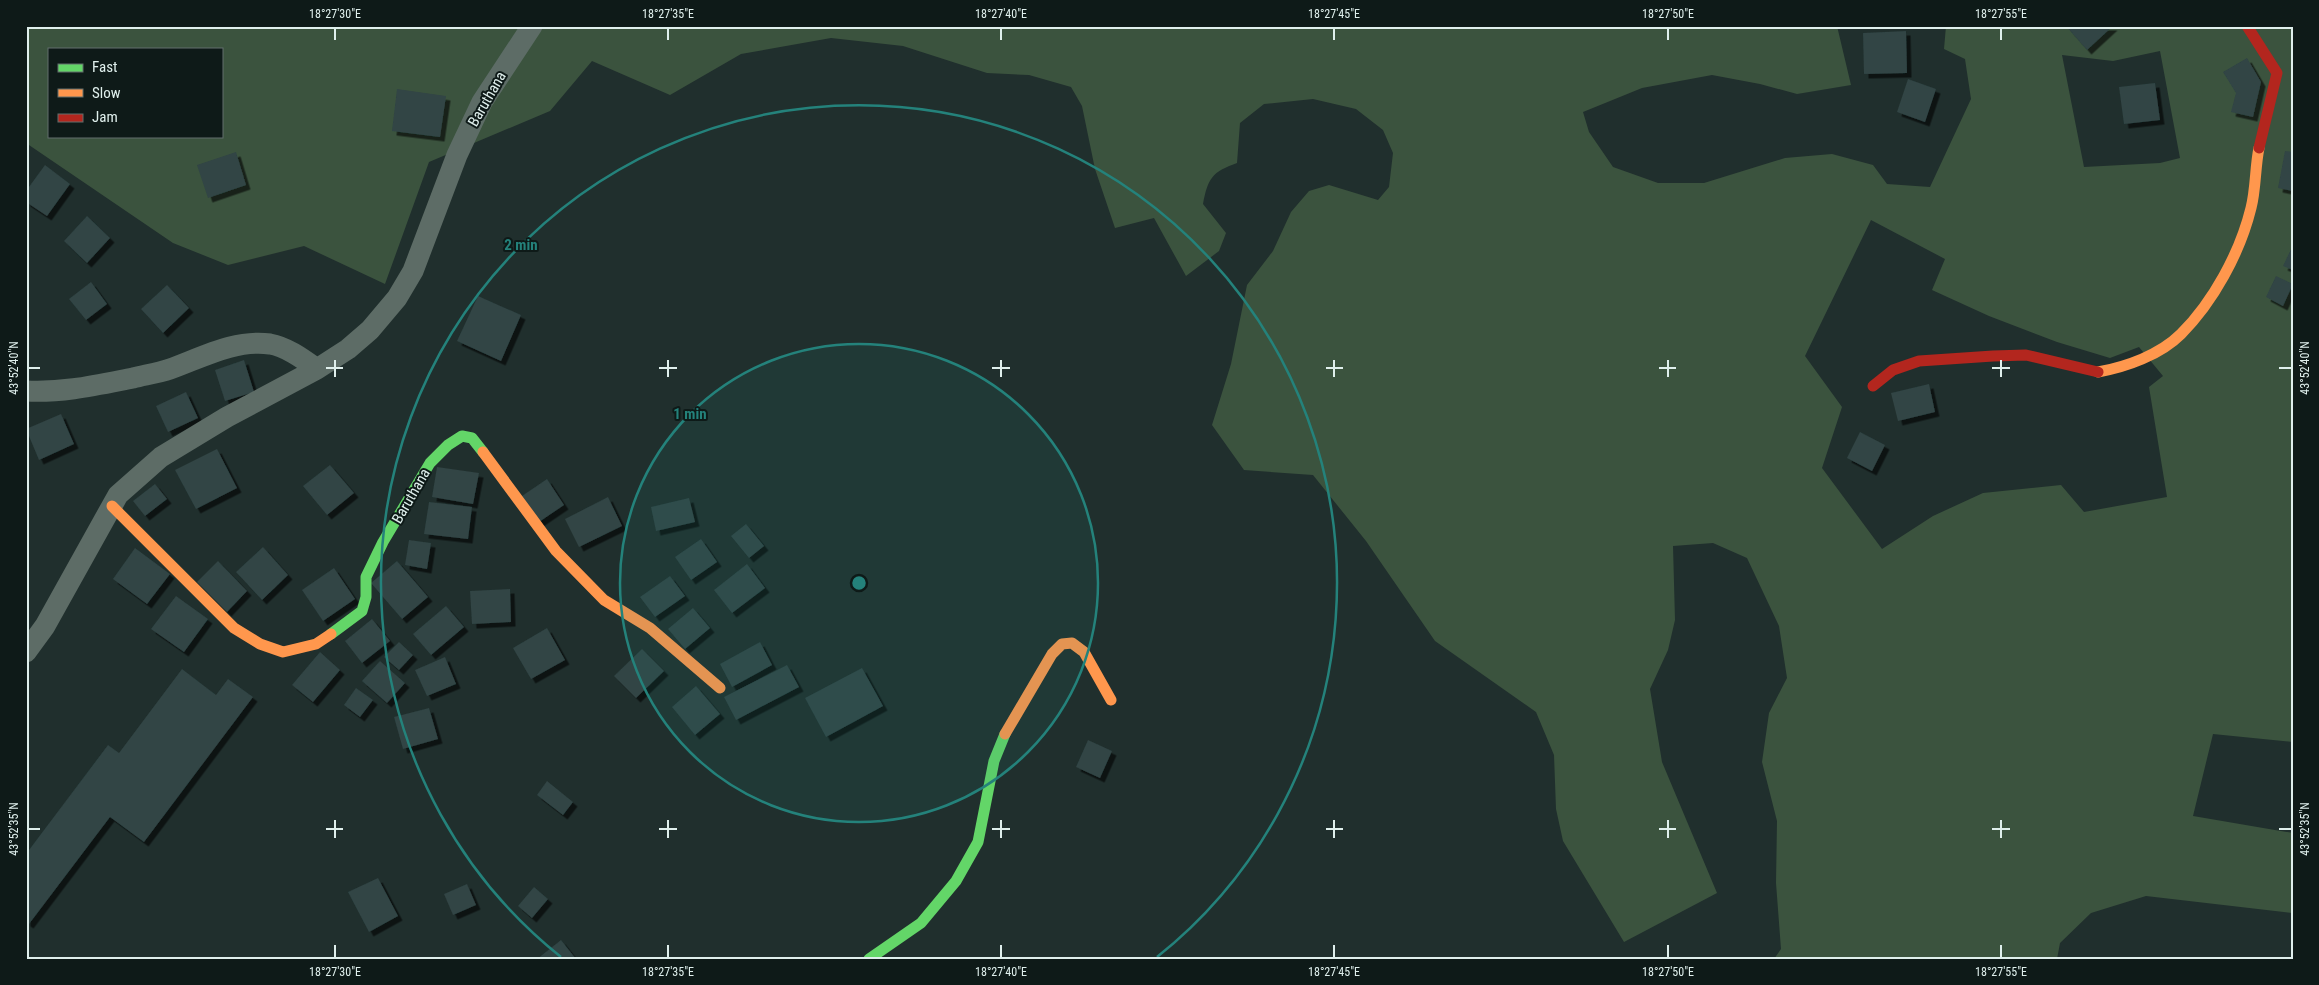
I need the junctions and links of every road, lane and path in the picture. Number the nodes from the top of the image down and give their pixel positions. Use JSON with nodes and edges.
{"nodes":[{"id":1,"x":532,"y":26,"type":"edge"},
{"id":2,"x":2247,"y":26,"type":"edge"},
{"id":3,"x":317,"y":369,"type":"junction"},
{"id":4,"x":1873,"y":386,"type":"dead end"},
{"id":5,"x":26,"y":391,"type":"edge"},
{"id":6,"x":112,"y":506,"type":"junction"},
{"id":7,"x":26,"y":652,"type":"edge"},
{"id":8,"x":720,"y":688,"type":"dead end"},
{"id":9,"x":1111,"y":700,"type":"dead end"},
{"id":10,"x":869,"y":959,"type":"edge"}],
"edges":[{"from":1,"to":3,"type":"street","name":"Baruthana"},
{"from":2,"to":4,"type":"street"},
{"from":3,"to":5,"type":"street"},
{"from":3,"to":6,"type":"street","name":"Baruthana"},
{"from":6,"to":7,"type":"street","name":"Baruthana"},
{"from":6,"to":8,"type":"street","name":"Baruthana"},
{"from":9,"to":10,"type":"street"}]}
